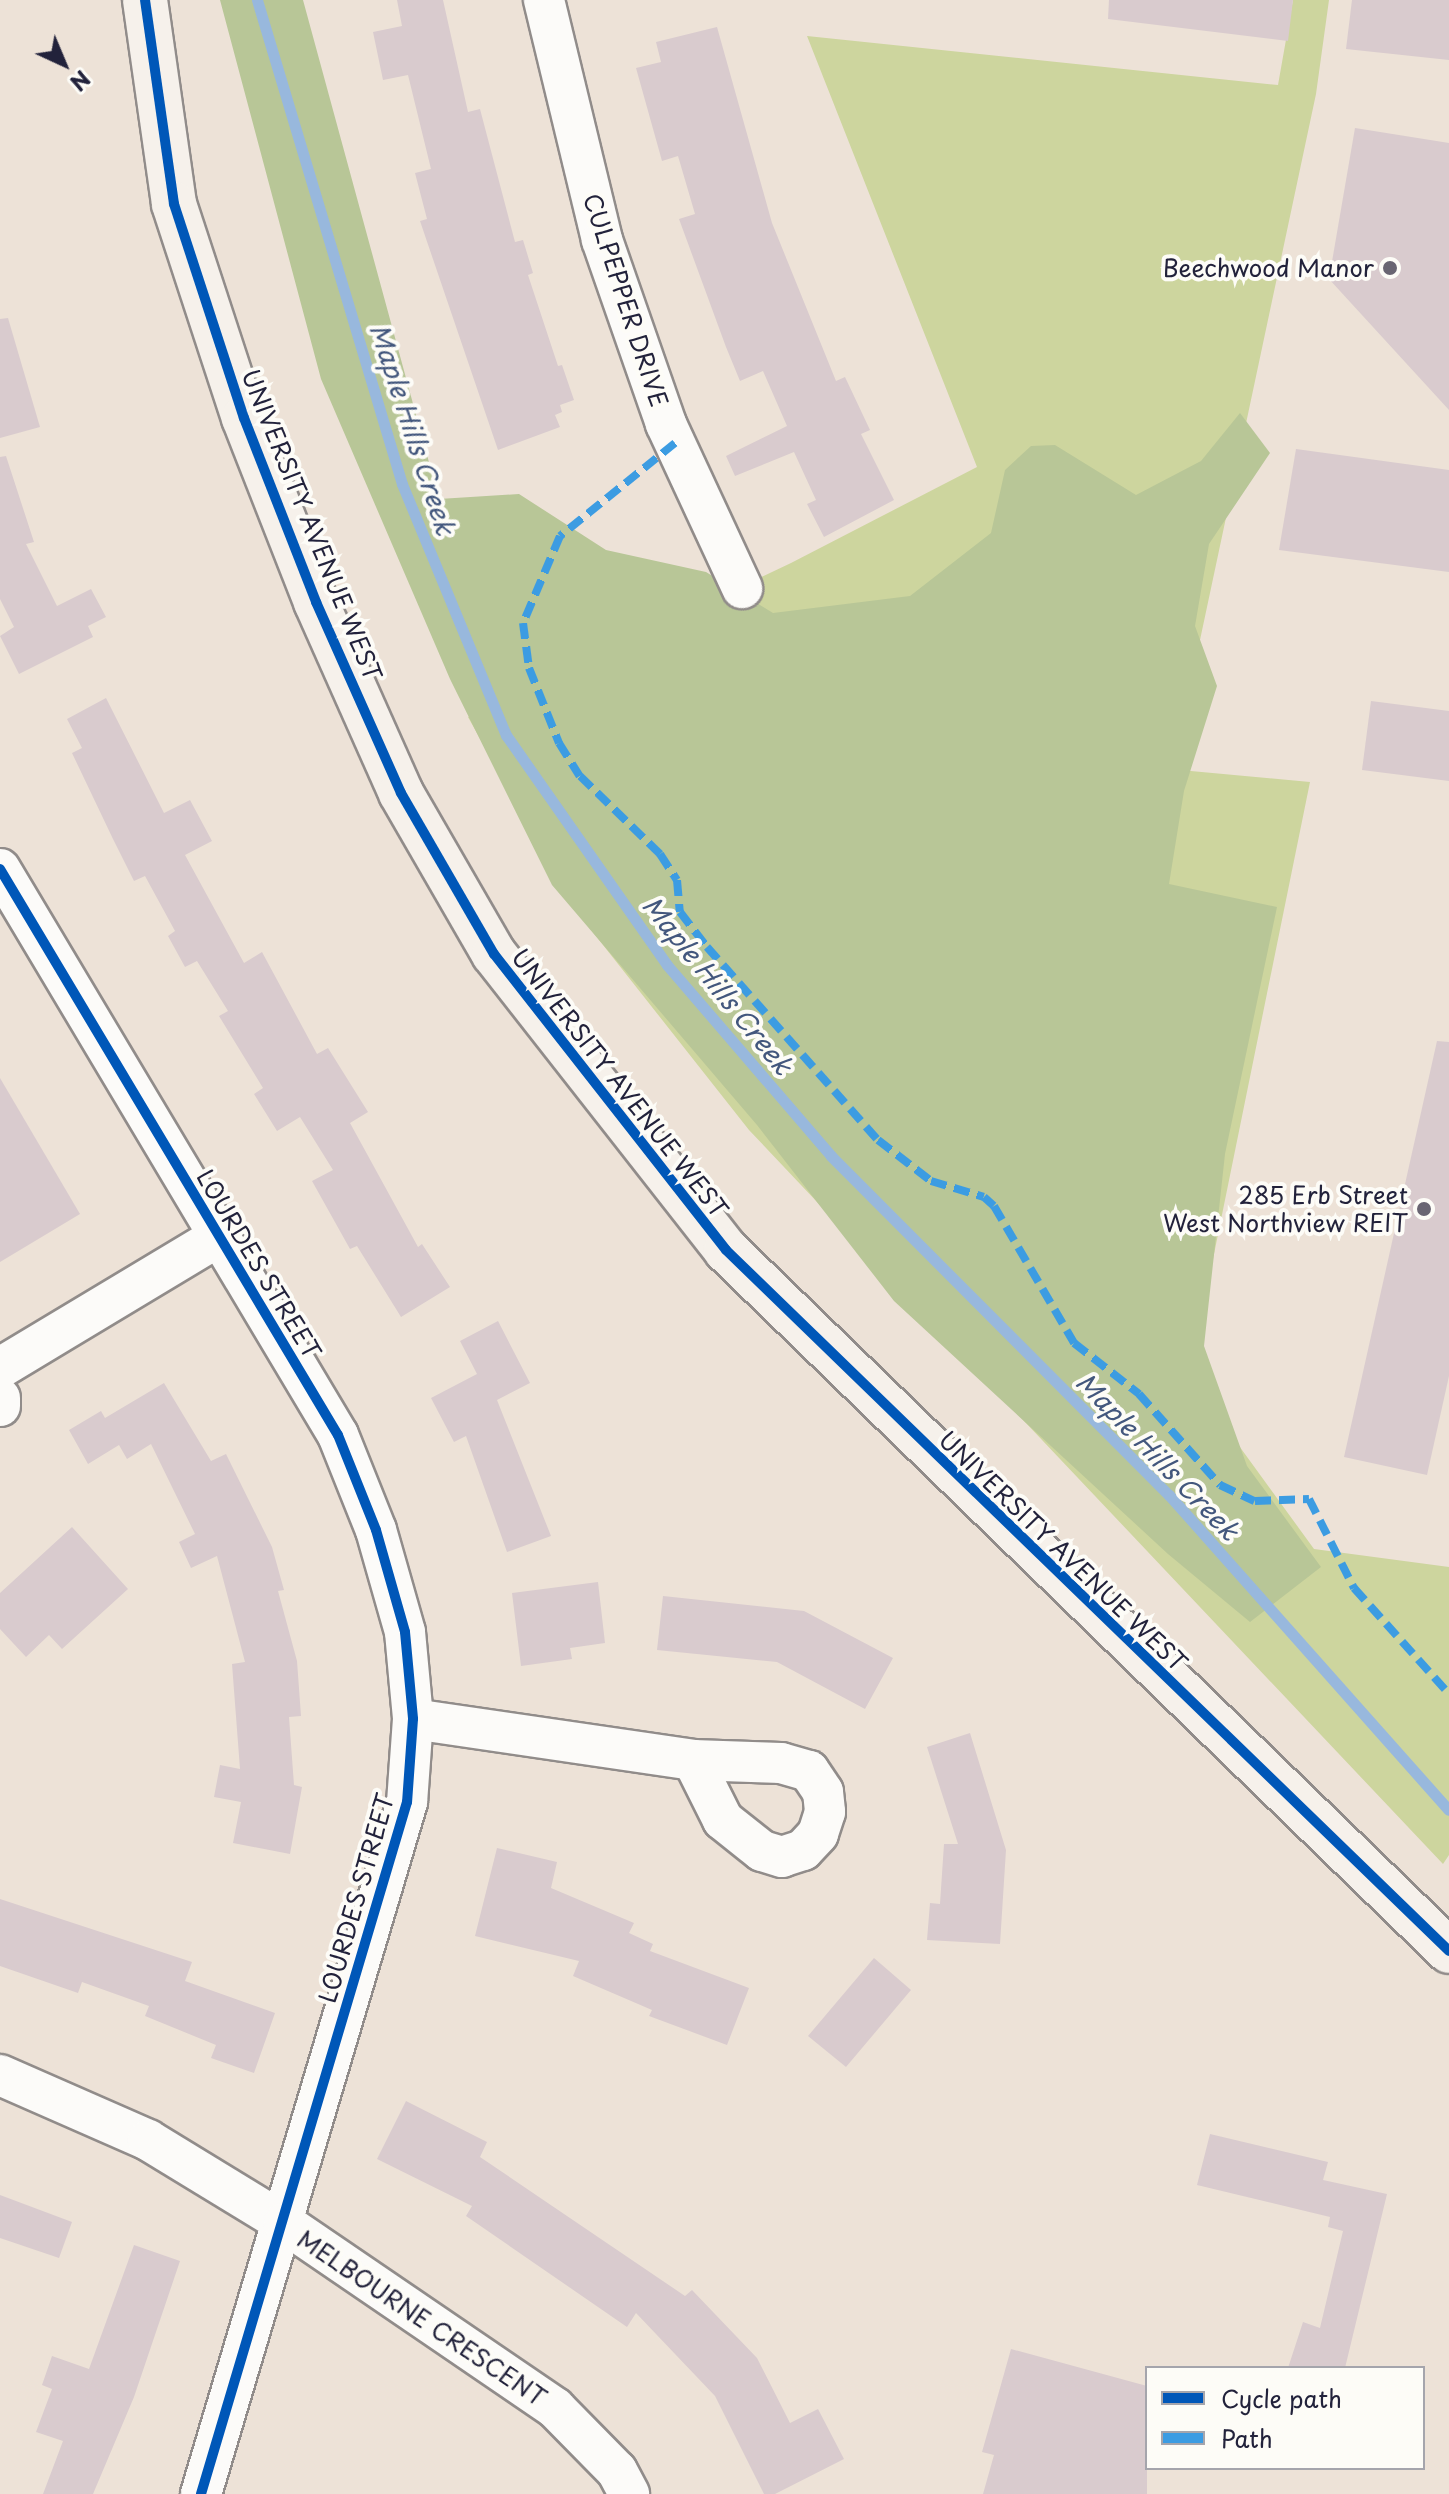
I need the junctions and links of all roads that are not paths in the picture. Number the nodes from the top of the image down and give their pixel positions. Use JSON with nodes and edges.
{"nodes":[{"id":1,"x":145,"y":0,"type":"edge"},
{"id":2,"x":544,"y":0,"type":"edge"},
{"id":3,"x":742,"y":588,"type":"dead end"},
{"id":4,"x":0,"y":869,"type":"edge"},
{"id":5,"x":220,"y":1236,"type":"junction"},
{"id":6,"x":0,"y":1368,"type":"edge"},
{"id":7,"x":0,"y":1398,"type":"edge"},
{"id":8,"x":0,"y":1406,"type":"edge"},
{"id":9,"x":413,"y":1719,"type":"junction"},
{"id":10,"x":693,"y":1760,"type":"dead end"},
{"id":11,"x":1449,"y":1951,"type":"edge"},
{"id":12,"x":0,"y":2075,"type":"edge"},
{"id":13,"x":284,"y":2223,"type":"junction"},
{"id":14,"x":623,"y":2483,"type":"edge"},
{"id":15,"x":201,"y":2494,"type":"edge"}],
"edges":[{"from":1,"to":11,"type":"main road","name":"UNIVERSITY AVENUE WEST"},
{"from":2,"to":3,"type":"street","name":"CULPEPPER DRIVE"},
{"from":4,"to":5,"type":"street","name":"LOURDES STREET"},
{"from":5,"to":6,"type":"street"},
{"from":5,"to":9,"type":"street","name":"LOURDES STREET"},
{"from":7,"to":8,"type":"street"},
{"from":9,"to":10,"type":"street"},
{"from":9,"to":13,"type":"street","name":"LOURDES STREET"},
{"from":12,"to":13,"type":"street","name":"MELBOURNE CRESCENT"},
{"from":13,"to":14,"type":"street","name":"MELBOURNE CRESCENT"},
{"from":13,"to":15,"type":"street","name":"LOURDES STREET"}]}
